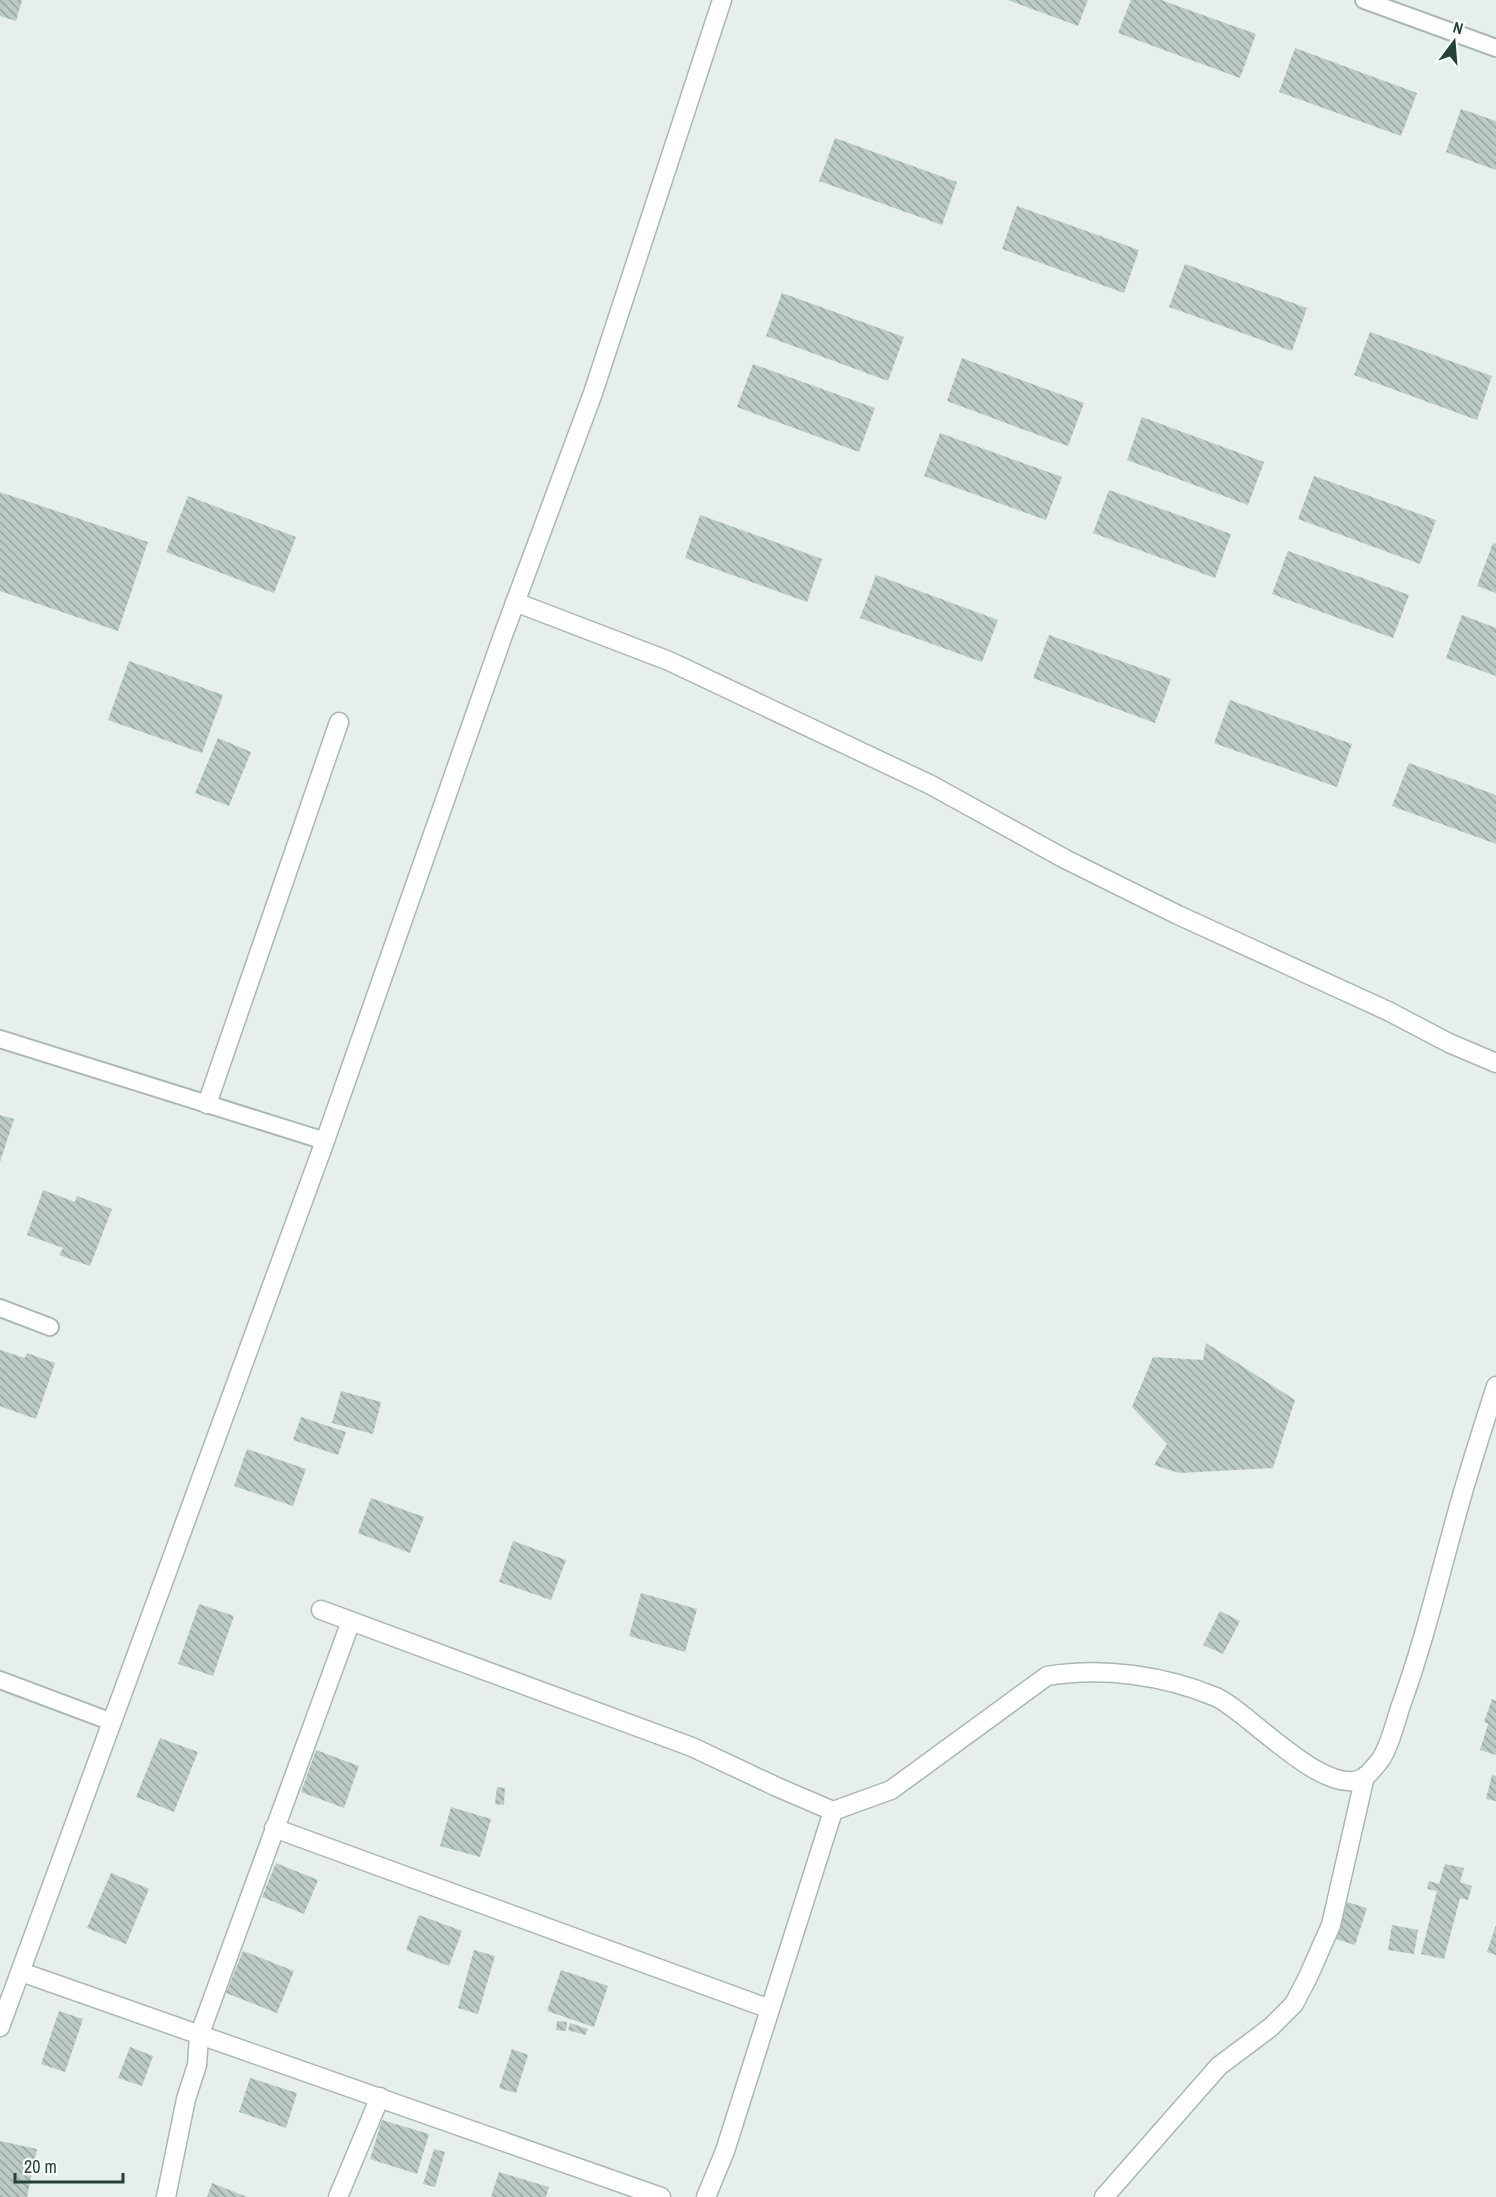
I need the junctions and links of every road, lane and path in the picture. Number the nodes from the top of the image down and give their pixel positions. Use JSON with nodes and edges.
{"nodes":[{"id":1,"x":722,"y":0,"type":"edge"},
{"id":2,"x":1364,"y":0,"type":"edge"},
{"id":3,"x":1496,"y":48,"type":"edge"},
{"id":4,"x":515,"y":602,"type":"junction"},
{"id":5,"x":339,"y":722,"type":"dead end"},
{"id":6,"x":0,"y":1039,"type":"edge"},
{"id":7,"x":1496,"y":1063,"type":"edge"},
{"id":8,"x":207,"y":1104,"type":"junction"},
{"id":9,"x":325,"y":1142,"type":"junction"},
{"id":10,"x":0,"y":1308,"type":"edge"},
{"id":11,"x":50,"y":1327,"type":"dead end"},
{"id":12,"x":1496,"y":1386,"type":"edge"},
{"id":13,"x":321,"y":1610,"type":"dead end"},
{"id":14,"x":351,"y":1621,"type":"junction"},
{"id":15,"x":0,"y":1680,"type":"edge"},
{"id":16,"x":112,"y":1722,"type":"junction"},
{"id":17,"x":1365,"y":1776,"type":"junction"},
{"id":18,"x":833,"y":1810,"type":"junction"},
{"id":19,"x":274,"y":1828,"type":"junction"},
{"id":20,"x":21,"y":1972,"type":"junction"},
{"id":21,"x":770,"y":2009,"type":"junction"},
{"id":22,"x":0,"y":2027,"type":"edge"},
{"id":23,"x":200,"y":2036,"type":"junction"},
{"id":24,"x":380,"y":2097,"type":"junction"},
{"id":25,"x":166,"y":2197,"type":"edge"},
{"id":26,"x":339,"y":2197,"type":"edge"},
{"id":27,"x":662,"y":2197,"type":"edge"},
{"id":28,"x":706,"y":2197,"type":"edge"},
{"id":29,"x":1104,"y":2197,"type":"edge"}],
"edges":[{"from":1,"to":4,"type":"street"},
{"from":2,"to":3,"type":"lane"},
{"from":4,"to":7,"type":"street"},
{"from":4,"to":9,"type":"street"},
{"from":5,"to":8,"type":"street"},
{"from":6,"to":8,"type":"lane"},
{"from":8,"to":9,"type":"lane"},
{"from":9,"to":16,"type":"street"},
{"from":10,"to":11,"type":"lane"},
{"from":12,"to":17,"type":"street"},
{"from":13,"to":14,"type":"street"},
{"from":14,"to":18,"type":"street"},
{"from":14,"to":19,"type":"street"},
{"from":15,"to":16,"type":"lane"},
{"from":16,"to":20,"type":"street"},
{"from":17,"to":18,"type":"street"},
{"from":17,"to":29,"type":"street"},
{"from":18,"to":21,"type":"street"},
{"from":19,"to":21,"type":"street"},
{"from":19,"to":23,"type":"street"},
{"from":20,"to":22,"type":"street"},
{"from":20,"to":23,"type":"street"},
{"from":21,"to":28,"type":"street"},
{"from":23,"to":24,"type":"street"},
{"from":23,"to":25,"type":"street"},
{"from":24,"to":26,"type":"street"},
{"from":24,"to":27,"type":"street"}]}
